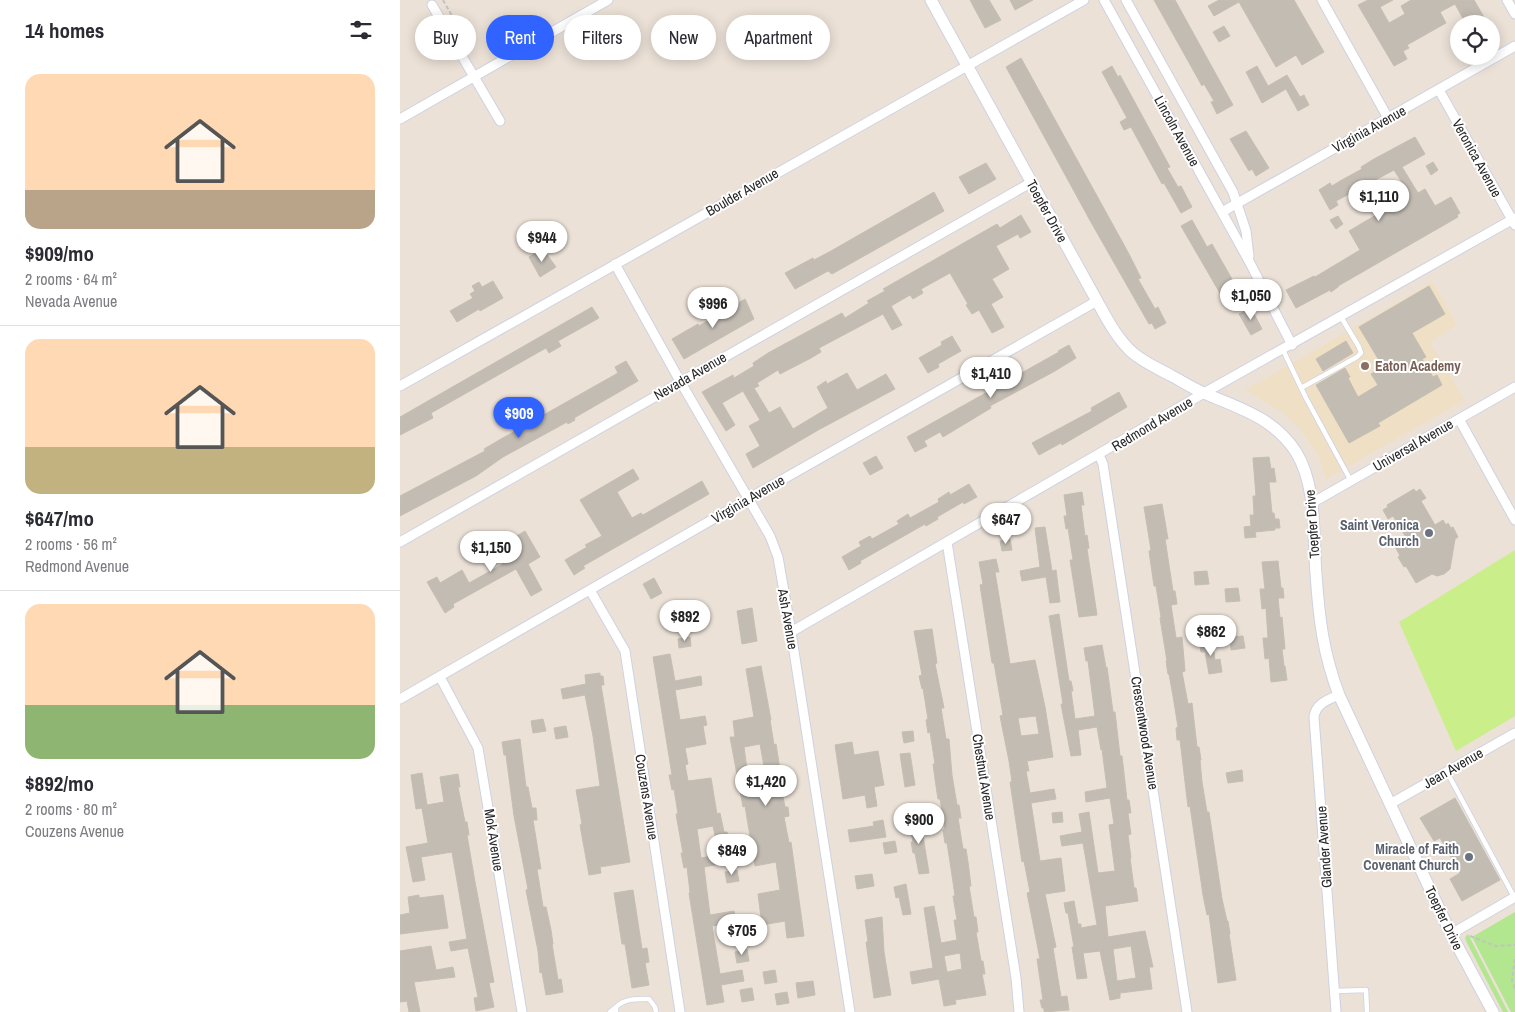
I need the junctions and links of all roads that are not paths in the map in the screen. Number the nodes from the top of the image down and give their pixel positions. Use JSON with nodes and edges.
{"nodes":[{"id":1,"x":608,"y":0,"type":"edge"},
{"id":2,"x":931,"y":0,"type":"edge"},
{"id":3,"x":1084,"y":0,"type":"edge"},
{"id":4,"x":1104,"y":0,"type":"edge"},
{"id":5,"x":1126,"y":0,"type":"edge"},
{"id":6,"x":1322,"y":0,"type":"edge"},
{"id":7,"x":1507,"y":0,"type":"edge"},
{"id":8,"x":431,"y":3,"type":"edge"},
{"id":9,"x":1515,"y":14,"type":"edge"},
{"id":10,"x":1515,"y":46,"type":"edge"},
{"id":11,"x":967,"y":65,"type":"junction"},
{"id":12,"x":473,"y":77,"type":"junction"},
{"id":13,"x":1439,"y":90,"type":"junction"},
{"id":14,"x":1388,"y":118,"type":"junction"},
{"id":15,"x":400,"y":119,"type":"edge"},
{"id":16,"x":500,"y":121,"type":"dead end"},
{"id":17,"x":1032,"y":182,"type":"junction"},
{"id":18,"x":1237,"y":204,"type":"junction"},
{"id":19,"x":1222,"y":212,"type":"junction"},
{"id":20,"x":1514,"y":221,"type":"edge"},
{"id":21,"x":1249,"y":261,"type":"junction"},
{"id":22,"x":615,"y":264,"type":"junction"},
{"id":23,"x":1097,"y":301,"type":"junction"},
{"id":24,"x":1341,"y":317,"type":"junction"},
{"id":25,"x":1292,"y":344,"type":"junction"},
{"id":26,"x":1282,"y":350,"type":"junction"},
{"id":27,"x":680,"y":382,"type":"junction"},
{"id":28,"x":400,"y":386,"type":"edge"},
{"id":29,"x":1515,"y":387,"type":"edge"},
{"id":30,"x":1301,"y":388,"type":"junction"},
{"id":31,"x":1204,"y":393,"type":"junction"},
{"id":32,"x":1459,"y":419,"type":"junction"},
{"id":33,"x":1099,"y":455,"type":"junction"},
{"id":34,"x":1351,"y":481,"type":"junction"},
{"id":35,"x":748,"y":499,"type":"junction"},
{"id":36,"x":1312,"y":502,"type":"junction"},
{"id":37,"x":1515,"y":520,"type":"edge"},
{"id":38,"x":400,"y":542,"type":"edge"},
{"id":39,"x":947,"y":542,"type":"junction"},
{"id":40,"x":590,"y":590,"type":"junction"},
{"id":41,"x":791,"y":632,"type":"junction"},
{"id":42,"x":440,"y":677,"type":"junction"},
{"id":43,"x":1339,"y":696,"type":"junction"},
{"id":44,"x":400,"y":700,"type":"edge"},
{"id":45,"x":1515,"y":732,"type":"edge"},
{"id":46,"x":1447,"y":772,"type":"junction"},
{"id":47,"x":1390,"y":804,"type":"junction"},
{"id":48,"x":1515,"y":897,"type":"edge"},
{"id":49,"x":1451,"y":934,"type":"junction"},
{"id":50,"x":1335,"y":991,"type":"junction"},
{"id":51,"x":616,"y":1009,"type":"edge"},
{"id":52,"x":522,"y":1012,"type":"edge"},
{"id":53,"x":610,"y":1012,"type":"edge"},
{"id":54,"x":656,"y":1012,"type":"edge"},
{"id":55,"x":680,"y":1012,"type":"edge"},
{"id":56,"x":850,"y":1012,"type":"edge"},
{"id":57,"x":1019,"y":1012,"type":"edge"},
{"id":58,"x":1187,"y":1012,"type":"edge"},
{"id":59,"x":1336,"y":1012,"type":"edge"},
{"id":60,"x":1367,"y":1012,"type":"edge"},
{"id":61,"x":1493,"y":1012,"type":"edge"}],
"edges":[{"from":1,"to":12,"type":"street"},
{"from":2,"to":11,"type":"street","name":"Toepfer Drive"},
{"from":3,"to":11,"type":"street","name":"Boulder Avenue"},
{"from":4,"to":19,"type":"street","name":"Lincoln Avenue"},
{"from":5,"to":18,"type":"street","name":"Lincoln Avenue"},
{"from":6,"to":14,"type":"street"},
{"from":7,"to":9,"type":"street"},
{"from":8,"to":12,"type":"street"},
{"from":10,"to":13,"type":"street","name":"Virginia Avenue"},
{"from":11,"to":17,"type":"street","name":"Toepfer Drive"},
{"from":11,"to":22,"type":"street","name":"Boulder Avenue"},
{"from":12,"to":15,"type":"street"},
{"from":12,"to":16,"type":"street"},
{"from":13,"to":14,"type":"street","name":"Virginia Avenue"},
{"from":13,"to":20,"type":"street","name":"Veronica Avenue"},
{"from":14,"to":18,"type":"street","name":"Virginia Avenue"},
{"from":17,"to":23,"type":"street","name":"Toepfer Drive"},
{"from":17,"to":27,"type":"street","name":"Nevada Avenue"},
{"from":18,"to":19,"type":"street","name":"Virginia Avenue"},
{"from":18,"to":21,"type":"street","name":"Lincoln Avenue"},
{"from":19,"to":21,"type":"street","name":"Lincoln Avenue"},
{"from":20,"to":24,"type":"street","name":"Redmond Avenue"},
{"from":21,"to":25,"type":"street","name":"Lincoln Avenue"},
{"from":22,"to":27,"type":"street","name":"Ash Avenue"},
{"from":22,"to":28,"type":"street","name":"Boulder Avenue"},
{"from":23,"to":31,"type":"street","name":"Toepfer Drive"},
{"from":23,"to":35,"type":"street","name":"Virginia Avenue"},
{"from":24,"to":25,"type":"street","name":"Redmond Avenue"},
{"from":24,"to":30,"type":"lane"},
{"from":25,"to":26,"type":"street","name":"Redmond Avenue"},
{"from":26,"to":30,"type":"lane"},
{"from":26,"to":31,"type":"street","name":"Redmond Avenue"},
{"from":27,"to":35,"type":"street","name":"Ash Avenue"},
{"from":27,"to":38,"type":"street","name":"Nevada Avenue"},
{"from":29,"to":32,"type":"street","name":"Universal Avenue"},
{"from":30,"to":34,"type":"lane"},
{"from":31,"to":33,"type":"street","name":"Redmond Avenue"},
{"from":31,"to":36,"type":"street","name":"Toepfer Drive"},
{"from":32,"to":34,"type":"street","name":"Universal Avenue"},
{"from":32,"to":37,"type":"street"},
{"from":33,"to":39,"type":"street","name":"Redmond Avenue"},
{"from":33,"to":58,"type":"street","name":"Crescentwood Avenue"},
{"from":34,"to":36,"type":"street","name":"Universal Avenue"},
{"from":35,"to":40,"type":"street","name":"Virginia Avenue"},
{"from":35,"to":41,"type":"street","name":"Ash Avenue"},
{"from":36,"to":43,"type":"street","name":"Toepfer Drive"},
{"from":39,"to":41,"type":"street","name":"Redmond Avenue"},
{"from":39,"to":57,"type":"street","name":"Chestnut Avenue"},
{"from":40,"to":42,"type":"street","name":"Virginia Avenue"},
{"from":40,"to":55,"type":"street","name":"Couzens Avenue"},
{"from":41,"to":56,"type":"street","name":"Ash Avenue"},
{"from":42,"to":44,"type":"street","name":"Virginia Avenue"},
{"from":42,"to":52,"type":"street","name":"Mok Avenue"},
{"from":43,"to":47,"type":"street","name":"Toepfer Drive"},
{"from":43,"to":50,"type":"street","name":"Glander Avenue"},
{"from":45,"to":46,"type":"street","name":"Jean Avenue"},
{"from":46,"to":47,"type":"street","name":"Jean Avenue"},
{"from":46,"to":48,"type":"lane"},
{"from":47,"to":49,"type":"street","name":"Toepfer Drive"},
{"from":48,"to":49,"type":"street"},
{"from":49,"to":61,"type":"street","name":"Toepfer Drive"},
{"from":50,"to":59,"type":"street","name":"Glander Avenue"},
{"from":50,"to":60,"type":"lane"},
{"from":51,"to":53,"type":"lane"},
{"from":51,"to":54,"type":"lane"}]}
